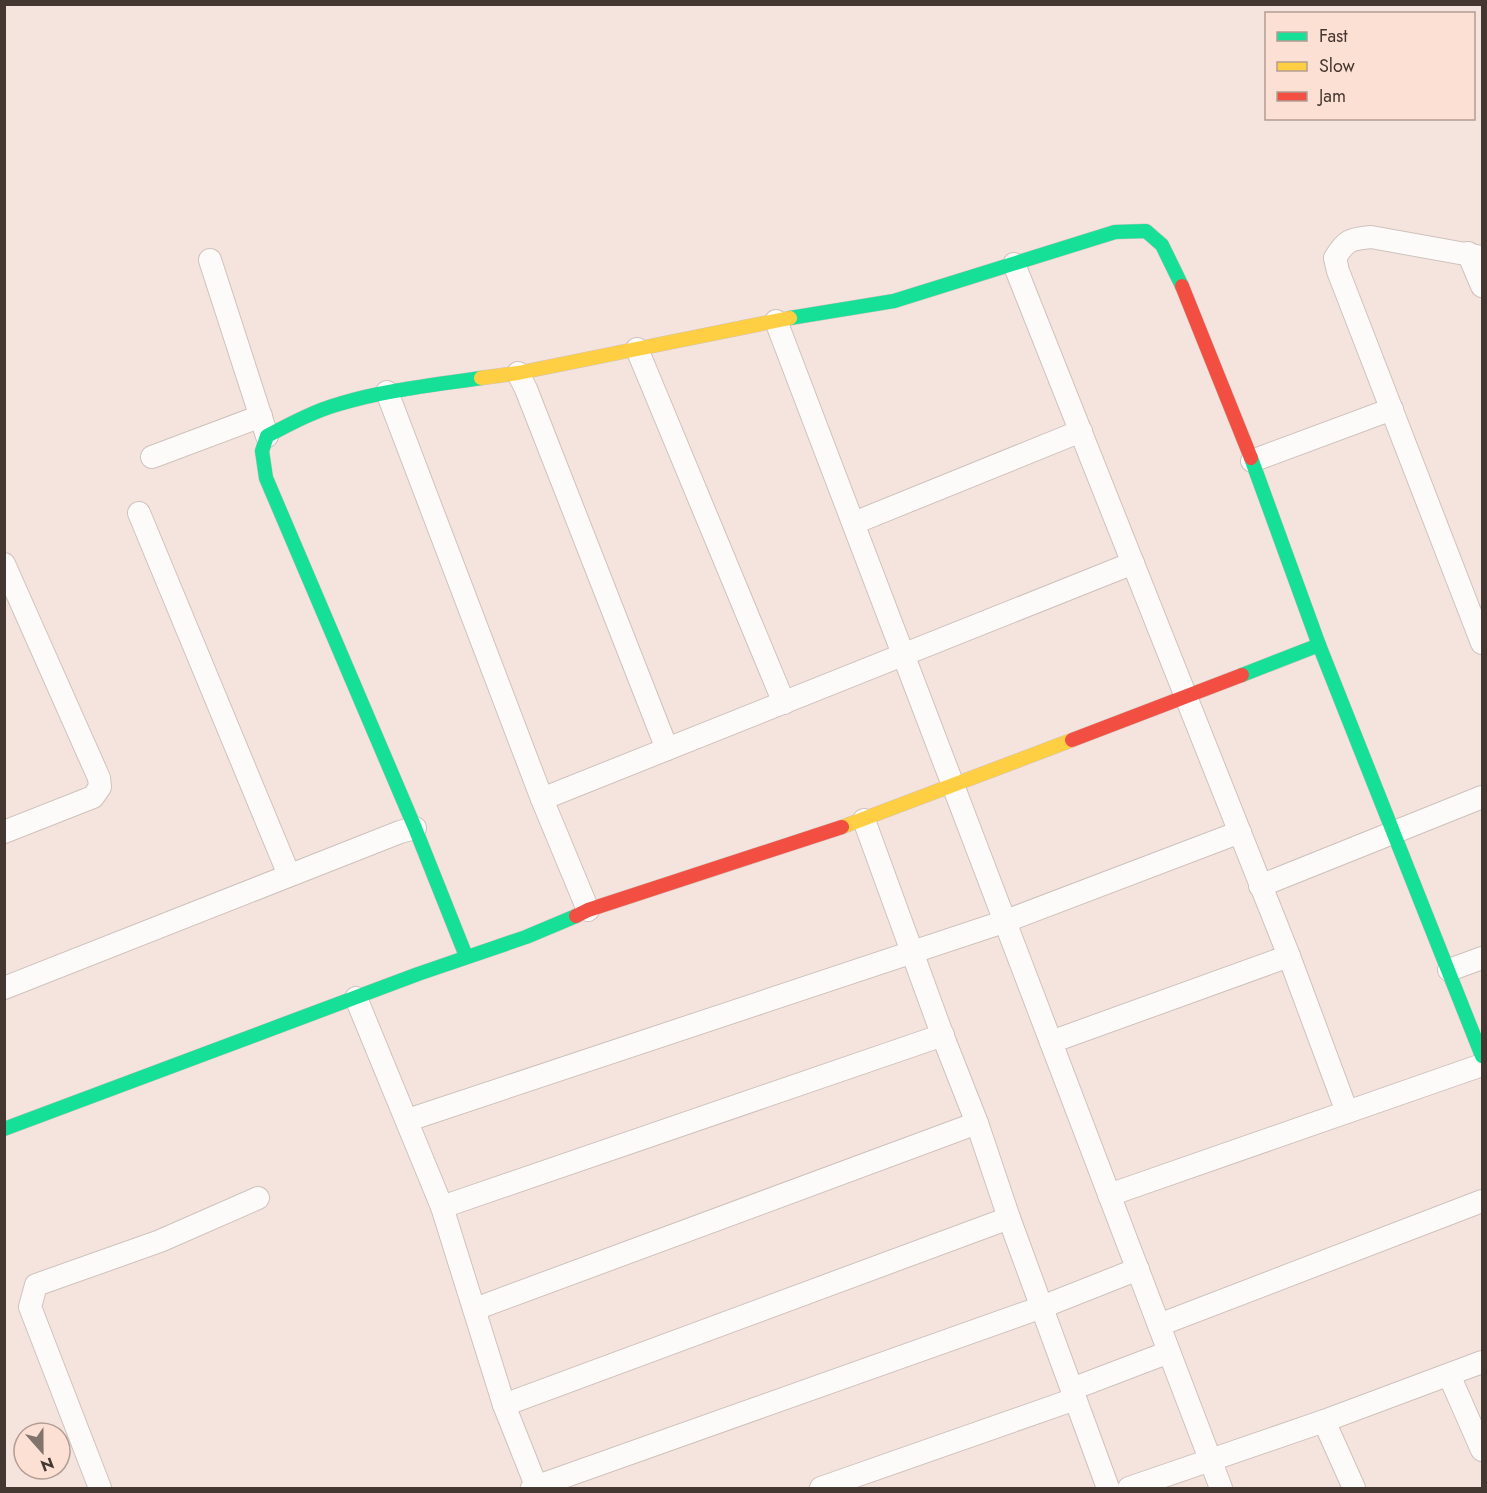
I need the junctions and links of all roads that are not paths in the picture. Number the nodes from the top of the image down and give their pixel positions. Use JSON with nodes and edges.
{"nodes":[{"id":1,"x":1475,"y":255,"type":"edge"},
{"id":2,"x":210,"y":260,"type":"dead end"},
{"id":3,"x":1014,"y":264,"type":"junction"},
{"id":4,"x":1482,"y":286,"type":"edge"},
{"id":5,"x":776,"y":321,"type":"junction"},
{"id":6,"x":637,"y":349,"type":"junction"},
{"id":7,"x":518,"y":373,"type":"junction"},
{"id":8,"x":387,"y":392,"type":"junction"},
{"id":9,"x":1392,"y":409,"type":"junction"},
{"id":10,"x":264,"y":426,"type":"junction"},
{"id":11,"x":1081,"y":431,"type":"junction"},
{"id":12,"x":152,"y":457,"type":"dead end"},
{"id":13,"x":1252,"y":461,"type":"junction"},
{"id":14,"x":139,"y":513,"type":"dead end"},
{"id":15,"x":854,"y":523,"type":"junction"},
{"id":16,"x":1133,"y":563,"type":"junction"},
{"id":17,"x":4,"y":564,"type":"edge"},
{"id":18,"x":1482,"y":643,"type":"edge"},
{"id":19,"x":1319,"y":645,"type":"junction"},
{"id":20,"x":904,"y":654,"type":"junction"},
{"id":21,"x":1186,"y":696,"type":"junction"},
{"id":22,"x":784,"y":703,"type":"junction"},
{"id":23,"x":667,"y":749,"type":"junction"},
{"id":24,"x":954,"y":786,"type":"junction"},
{"id":25,"x":1482,"y":797,"type":"edge"},
{"id":26,"x":542,"y":799,"type":"junction"},
{"id":27,"x":864,"y":820,"type":"junction"},
{"id":28,"x":415,"y":828,"type":"junction"},
{"id":29,"x":4,"y":832,"type":"edge"},
{"id":30,"x":1240,"y":832,"type":"junction"},
{"id":31,"x":1394,"y":833,"type":"junction"},
{"id":32,"x":289,"y":875,"type":"junction"},
{"id":33,"x":1260,"y":886,"type":"junction"},
{"id":34,"x":588,"y":910,"type":"junction"},
{"id":35,"x":1006,"y":921,"type":"junction"},
{"id":36,"x":913,"y":952,"type":"junction"},
{"id":37,"x":466,"y":956,"type":"junction"},
{"id":38,"x":1289,"y":956,"type":"junction"},
{"id":39,"x":1482,"y":958,"type":"edge"},
{"id":40,"x":1449,"y":970,"type":"junction"},
{"id":41,"x":4,"y":988,"type":"edge"},
{"id":42,"x":356,"y":998,"type":"junction"},
{"id":43,"x":943,"y":1035,"type":"junction"},
{"id":44,"x":1051,"y":1042,"type":"junction"},
{"id":45,"x":1482,"y":1056,"type":"edge"},
{"id":46,"x":1482,"y":1065,"type":"edge"},
{"id":47,"x":1347,"y":1112,"type":"junction"},
{"id":48,"x":408,"y":1120,"type":"junction"},
{"id":49,"x":977,"y":1123,"type":"junction"},
{"id":50,"x":4,"y":1130,"type":"edge"},
{"id":51,"x":1109,"y":1195,"type":"junction"},
{"id":52,"x":258,"y":1198,"type":"dead end"},
{"id":53,"x":1482,"y":1201,"type":"edge"},
{"id":54,"x":442,"y":1206,"type":"junction"},
{"id":55,"x":1009,"y":1218,"type":"junction"},
{"id":56,"x":1138,"y":1269,"type":"junction"},
{"id":57,"x":1042,"y":1307,"type":"junction"},
{"id":58,"x":475,"y":1309,"type":"junction"},
{"id":59,"x":1159,"y":1325,"type":"junction"},
{"id":60,"x":1169,"y":1352,"type":"junction"},
{"id":61,"x":1482,"y":1362,"type":"edge"},
{"id":62,"x":1449,"y":1375,"type":"junction"},
{"id":63,"x":1073,"y":1394,"type":"junction"},
{"id":64,"x":504,"y":1405,"type":"junction"},
{"id":65,"x":1324,"y":1422,"type":"junction"},
{"id":66,"x":1482,"y":1450,"type":"edge"},
{"id":67,"x":1210,"y":1460,"type":"junction"},
{"id":68,"x":100,"y":1488,"type":"edge"},
{"id":69,"x":535,"y":1488,"type":"edge"},
{"id":70,"x":821,"y":1488,"type":"edge"},
{"id":71,"x":1108,"y":1488,"type":"edge"},
{"id":72,"x":1129,"y":1488,"type":"edge"},
{"id":73,"x":1221,"y":1488,"type":"edge"},
{"id":74,"x":1354,"y":1488,"type":"edge"}],
"edges":[{"from":1,"to":4,"type":"street"},
{"from":1,"to":9,"type":"street"},
{"from":2,"to":10,"type":"street"},
{"from":3,"to":5,"type":"street"},
{"from":3,"to":11,"type":"street"},
{"from":3,"to":13,"type":"street"},
{"from":5,"to":6,"type":"street"},
{"from":5,"to":15,"type":"street"},
{"from":6,"to":7,"type":"street"},
{"from":6,"to":22,"type":"street"},
{"from":7,"to":8,"type":"street"},
{"from":7,"to":23,"type":"street"},
{"from":8,"to":10,"type":"street"},
{"from":8,"to":26,"type":"street"},
{"from":9,"to":13,"type":"street"},
{"from":9,"to":18,"type":"street"},
{"from":10,"to":12,"type":"street"},
{"from":10,"to":28,"type":"street"},
{"from":11,"to":15,"type":"street"},
{"from":11,"to":16,"type":"street"},
{"from":13,"to":19,"type":"street"},
{"from":14,"to":32,"type":"street"},
{"from":15,"to":20,"type":"street"},
{"from":16,"to":20,"type":"street"},
{"from":16,"to":21,"type":"street"},
{"from":17,"to":29,"type":"street"},
{"from":19,"to":21,"type":"street"},
{"from":19,"to":31,"type":"street"},
{"from":20,"to":22,"type":"street"},
{"from":20,"to":24,"type":"street"},
{"from":21,"to":24,"type":"street"},
{"from":21,"to":30,"type":"street"},
{"from":22,"to":23,"type":"street"},
{"from":23,"to":26,"type":"street"},
{"from":24,"to":27,"type":"street"},
{"from":24,"to":35,"type":"street"},
{"from":25,"to":31,"type":"street"},
{"from":26,"to":34,"type":"street"},
{"from":27,"to":34,"type":"street"},
{"from":27,"to":36,"type":"street"},
{"from":28,"to":32,"type":"street"},
{"from":28,"to":37,"type":"street"},
{"from":30,"to":33,"type":"street"},
{"from":30,"to":35,"type":"street"},
{"from":31,"to":33,"type":"street"},
{"from":31,"to":40,"type":"street"},
{"from":32,"to":41,"type":"street"},
{"from":33,"to":38,"type":"street"},
{"from":34,"to":37,"type":"street"},
{"from":35,"to":36,"type":"street"},
{"from":35,"to":44,"type":"street"},
{"from":36,"to":43,"type":"street"},
{"from":36,"to":48,"type":"street"},
{"from":37,"to":42,"type":"street"},
{"from":38,"to":44,"type":"street"},
{"from":38,"to":47,"type":"street"},
{"from":39,"to":40,"type":"street"},
{"from":40,"to":45,"type":"street"},
{"from":42,"to":48,"type":"street"},
{"from":42,"to":50,"type":"street"},
{"from":43,"to":49,"type":"street"},
{"from":43,"to":54,"type":"street"},
{"from":44,"to":51,"type":"street"},
{"from":46,"to":47,"type":"street"},
{"from":47,"to":51,"type":"street"},
{"from":48,"to":54,"type":"street"},
{"from":49,"to":55,"type":"street"},
{"from":49,"to":58,"type":"street"},
{"from":51,"to":56,"type":"street"},
{"from":52,"to":68,"type":"street"},
{"from":53,"to":59,"type":"street"},
{"from":54,"to":58,"type":"street"},
{"from":55,"to":57,"type":"street"},
{"from":55,"to":64,"type":"street"},
{"from":56,"to":57,"type":"street"},
{"from":56,"to":59,"type":"street"},
{"from":57,"to":63,"type":"street"},
{"from":57,"to":69,"type":"street"},
{"from":58,"to":64,"type":"street"},
{"from":59,"to":60,"type":"street"},
{"from":60,"to":63,"type":"street"},
{"from":60,"to":67,"type":"street"},
{"from":61,"to":62,"type":"street"},
{"from":62,"to":65,"type":"street"},
{"from":62,"to":66,"type":"street"},
{"from":63,"to":70,"type":"street"},
{"from":63,"to":71,"type":"street"},
{"from":64,"to":69,"type":"street"},
{"from":65,"to":67,"type":"street"},
{"from":65,"to":74,"type":"street"},
{"from":67,"to":72,"type":"street"},
{"from":67,"to":73,"type":"street"}]}
